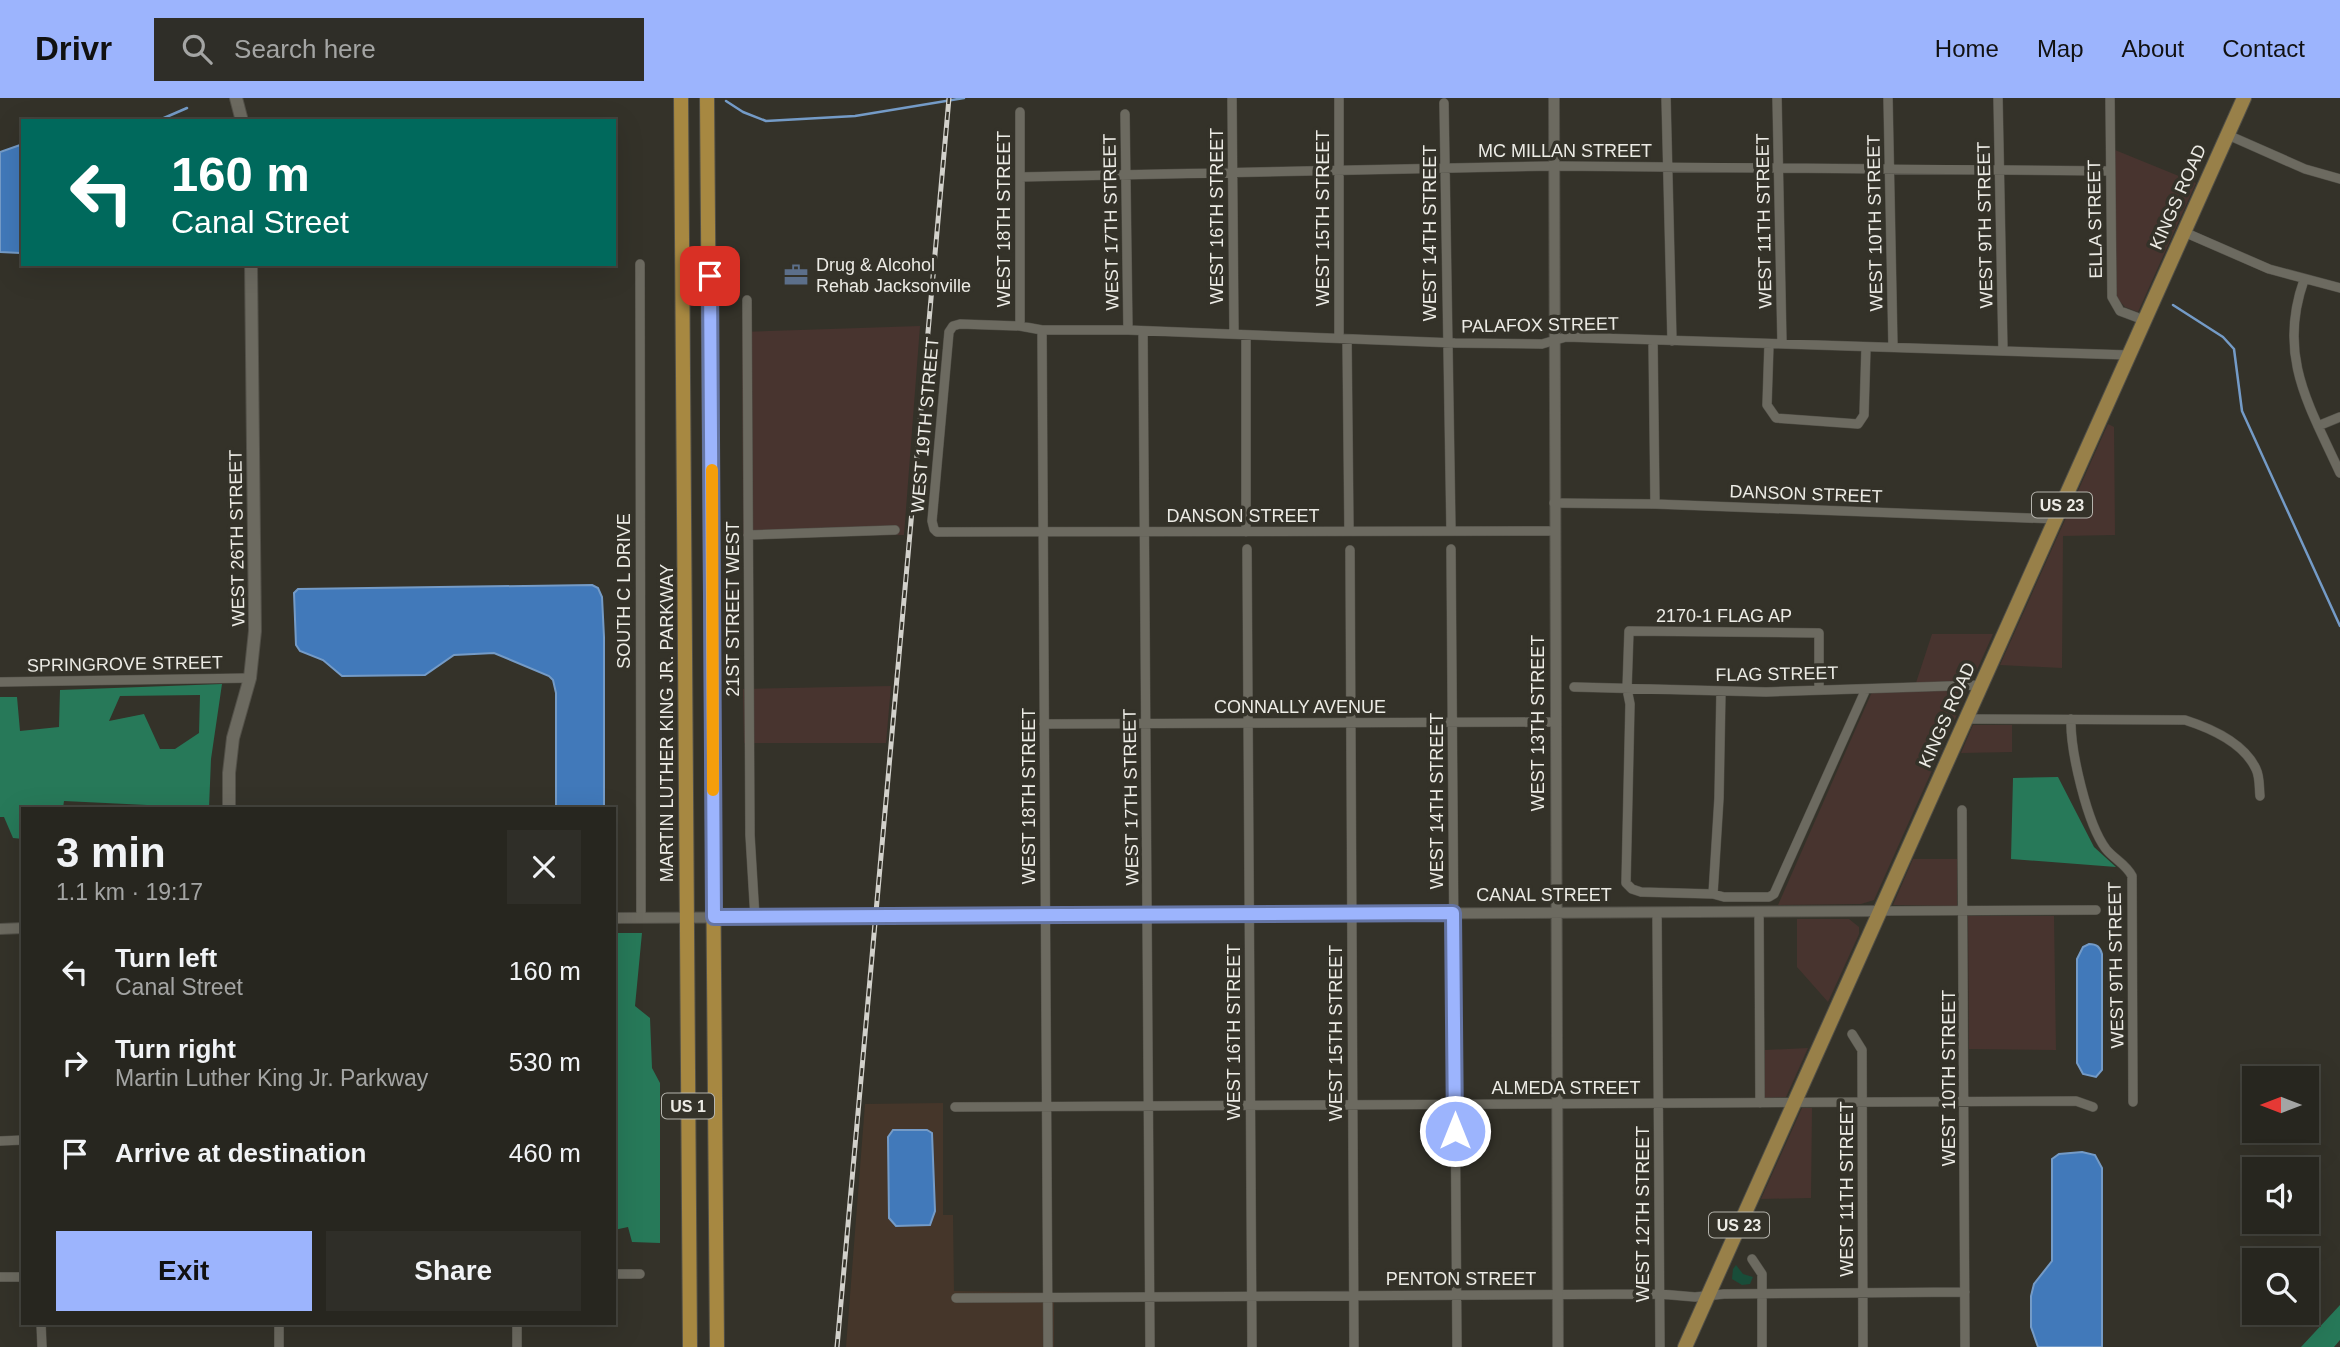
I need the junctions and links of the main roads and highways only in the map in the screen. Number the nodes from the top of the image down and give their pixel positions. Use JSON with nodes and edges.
{"nodes":[{"id":1,"x":236,"y":98,"type":"edge"},
{"id":2,"x":681,"y":98,"type":"edge"},
{"id":3,"x":707,"y":98,"type":"edge"},
{"id":4,"x":2244,"y":98,"type":"edge"},
{"id":5,"x":241,"y":119,"type":"edge"},
{"id":6,"x":251,"y":266,"type":"edge"},
{"id":7,"x":229,"y":807,"type":"edge"},
{"id":8,"x":690,"y":1347,"type":"edge"},
{"id":9,"x":718,"y":1347,"type":"edge"},
{"id":10,"x":1685,"y":1347,"type":"edge"}],
"edges":[{"from":1,"to":5,"type":"main road"},
{"from":2,"to":8,"type":"highway","name":"MARTIN LUTHER KING JR. PARKWAY","number":"US 1"},
{"from":3,"to":9,"type":"highway","number":"US 1"},
{"from":4,"to":10,"type":"main road","name":"KINGS ROAD","number":"US 23"},
{"from":6,"to":7,"type":"main road","name":"WEST 26TH STREET"}]}
